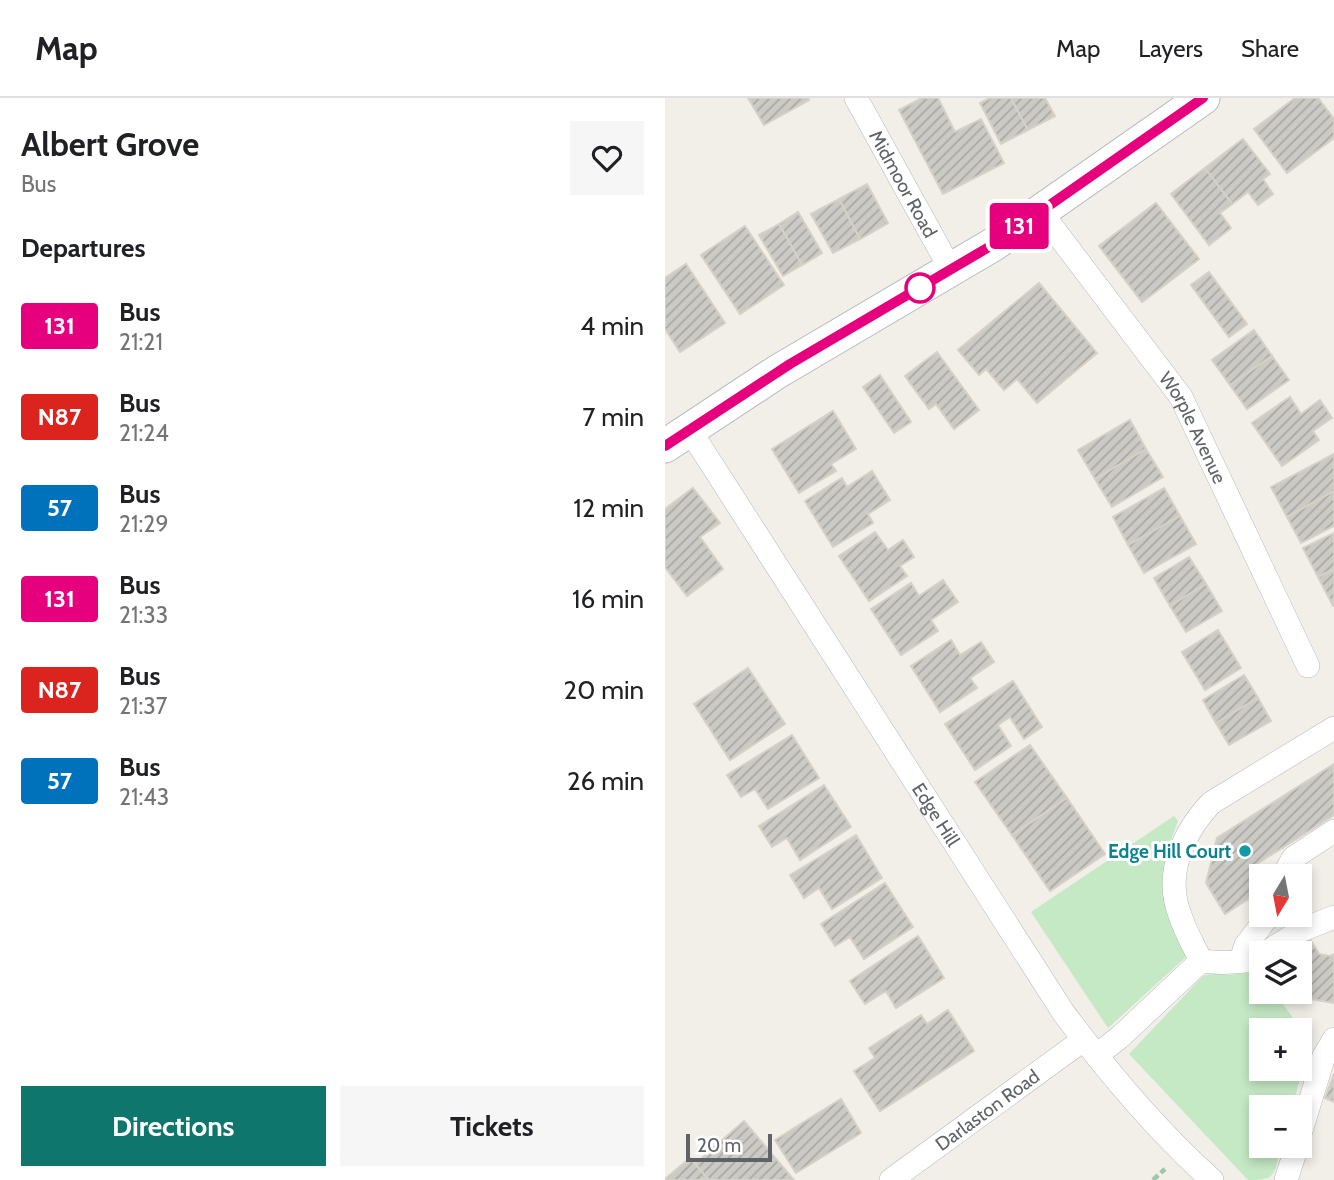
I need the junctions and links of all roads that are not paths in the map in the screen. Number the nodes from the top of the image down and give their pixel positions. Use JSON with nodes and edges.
{"nodes":[{"id":1,"x":856,"y":98,"type":"edge"},
{"id":2,"x":1203,"y":98,"type":"edge"},
{"id":3,"x":1040,"y":211,"type":"junction"},
{"id":4,"x":951,"y":270,"type":"junction"},
{"id":5,"x":677,"y":437,"type":"edge"},
{"id":6,"x":1308,"y":666,"type":"dead end"},
{"id":7,"x":1334,"y":728,"type":"edge"},
{"id":8,"x":1334,"y":831,"type":"edge"},
{"id":9,"x":1290,"y":864,"type":"edge"},
{"id":10,"x":1334,"y":917,"type":"edge"},
{"id":11,"x":1283,"y":941,"type":"edge"},
{"id":12,"x":1249,"y":957,"type":"edge"},
{"id":13,"x":1201,"y":961,"type":"junction"},
{"id":14,"x":1334,"y":1039,"type":"edge"},
{"id":15,"x":1090,"y":1047,"type":"junction"},
{"id":16,"x":1312,"y":1095,"type":"edge"},
{"id":17,"x":1293,"y":1158,"type":"edge"},
{"id":18,"x":891,"y":1180,"type":"edge"},
{"id":19,"x":1212,"y":1180,"type":"edge"},
{"id":20,"x":1286,"y":1180,"type":"edge"}],
"edges":[{"from":1,"to":4,"type":"street","name":"Midmoor Road"},
{"from":2,"to":3,"type":"main road"},
{"from":3,"to":4,"type":"main road"},
{"from":3,"to":6,"type":"street","name":"Worple Avenue"},
{"from":4,"to":5,"type":"main road"},
{"from":5,"to":15,"type":"street","name":"Edge Hill"},
{"from":7,"to":13,"type":"street"},
{"from":8,"to":9,"type":"street"},
{"from":10,"to":11,"type":"street"},
{"from":12,"to":13,"type":"street"},
{"from":13,"to":15,"type":"street"},
{"from":14,"to":16,"type":"street"},
{"from":15,"to":18,"type":"street","name":"Darlaston Road"},
{"from":15,"to":19,"type":"street","name":"Edge Hill"},
{"from":17,"to":20,"type":"street"}]}
